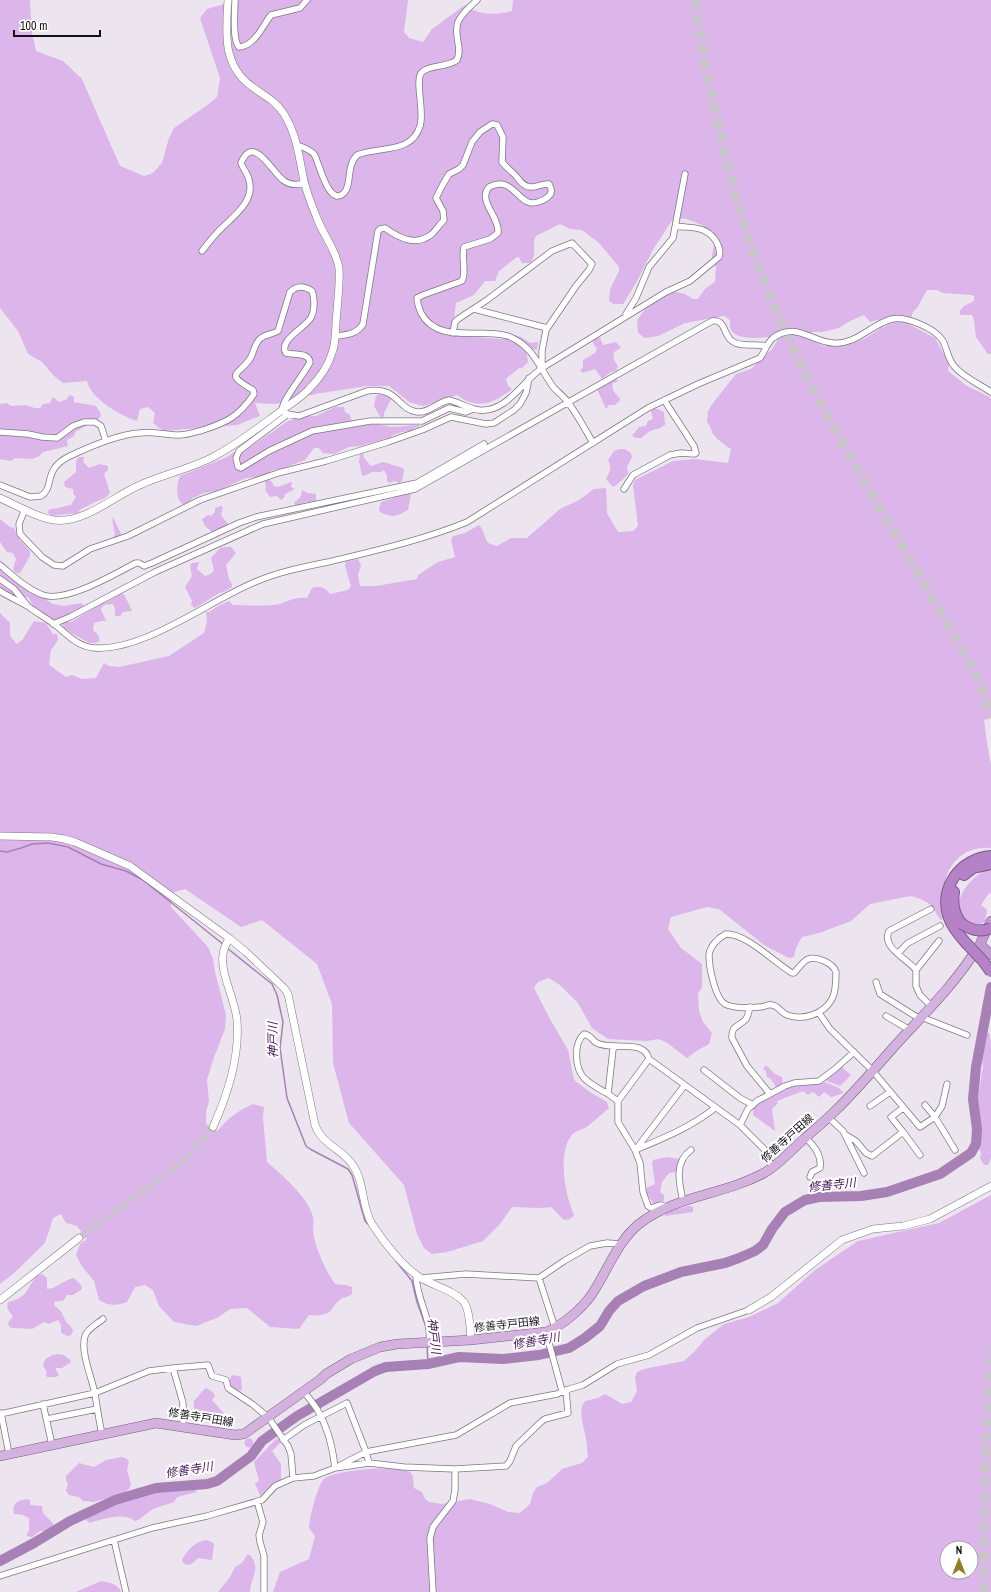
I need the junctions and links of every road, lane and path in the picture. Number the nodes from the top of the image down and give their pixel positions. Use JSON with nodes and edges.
{"nodes":[{"id":1,"x":228,"y":0,"type":"edge"},
{"id":2,"x":235,"y":0,"type":"edge"},
{"id":3,"x":307,"y":0,"type":"edge"},
{"id":4,"x":477,"y":0,"type":"edge"},
{"id":5,"x":298,"y":145,"type":"junction"},
{"id":6,"x":685,"y":174,"type":"dead end"},
{"id":7,"x":305,"y":183,"type":"junction"},
{"id":8,"x":676,"y":226,"type":"junction"},
{"id":9,"x":202,"y":251,"type":"dead end"},
{"id":10,"x":474,"y":309,"type":"junction"},
{"id":11,"x":625,"y":316,"type":"junction"},
{"id":12,"x":547,"y":328,"type":"junction"},
{"id":13,"x":453,"y":333,"type":"junction"},
{"id":14,"x":336,"y":336,"type":"junction"},
{"id":15,"x":766,"y":346,"type":"junction"},
{"id":16,"x":542,"y":368,"type":"junction"},
{"id":17,"x":529,"y":378,"type":"junction"},
{"id":18,"x":991,"y":392,"type":"edge"},
{"id":19,"x":664,"y":400,"type":"junction"},
{"id":20,"x":567,"y":402,"type":"junction"},
{"id":21,"x":473,"y":409,"type":"junction"},
{"id":22,"x":285,"y":412,"type":"junction"},
{"id":23,"x":0,"y":432,"type":"edge"},
{"id":24,"x":106,"y":441,"type":"junction"},
{"id":25,"x":593,"y":443,"type":"junction"},
{"id":26,"x":484,"y":444,"type":"dead end"},
{"id":27,"x":0,"y":485,"type":"edge"},
{"id":28,"x":417,"y":485,"type":"junction"},
{"id":29,"x":624,"y":489,"type":"dead end"},
{"id":30,"x":0,"y":498,"type":"edge"},
{"id":31,"x":25,"y":510,"type":"junction"},
{"id":32,"x":0,"y":565,"type":"edge"},
{"id":33,"x":0,"y":579,"type":"edge"},
{"id":34,"x":0,"y":591,"type":"edge"},
{"id":35,"x":28,"y":607,"type":"junction"},
{"id":36,"x":53,"y":624,"type":"junction"},
{"id":37,"x":0,"y":836,"type":"edge"},
{"id":38,"x":990,"y":862,"type":"edge"},
{"id":39,"x":931,"y":909,"type":"dead end"},
{"id":40,"x":991,"y":921,"type":"edge"},
{"id":41,"x":940,"y":926,"type":"dead end"},
{"id":42,"x":991,"y":928,"type":"edge"},
{"id":43,"x":229,"y":938,"type":"junction"},
{"id":44,"x":939,"y":941,"type":"dead end"},
{"id":45,"x":980,"y":944,"type":"junction"},
{"id":46,"x":898,"y":953,"type":"junction"},
{"id":47,"x":990,"y":954,"type":"edge"},
{"id":48,"x":916,"y":970,"type":"junction"},
{"id":49,"x":991,"y":972,"type":"edge"},
{"id":50,"x":876,"y":982,"type":"dead end"},
{"id":51,"x":931,"y":1006,"type":"junction"},
{"id":52,"x":750,"y":1007,"type":"junction"},
{"id":53,"x":819,"y":1013,"type":"junction"},
{"id":54,"x":886,"y":1016,"type":"dead end"},
{"id":55,"x":920,"y":1018,"type":"junction"},
{"id":56,"x":910,"y":1030,"type":"junction"},
{"id":57,"x":967,"y":1035,"type":"dead end"},
{"id":58,"x":616,"y":1046,"type":"junction"},
{"id":59,"x":854,"y":1052,"type":"junction"},
{"id":60,"x":649,"y":1059,"type":"junction"},
{"id":61,"x":704,"y":1070,"type":"dead end"},
{"id":62,"x":872,"y":1070,"type":"junction"},
{"id":63,"x":947,"y":1084,"type":"dead end"},
{"id":64,"x":684,"y":1086,"type":"junction"},
{"id":65,"x":890,"y":1092,"type":"junction"},
{"id":66,"x":608,"y":1094,"type":"junction"},
{"id":67,"x":770,"y":1094,"type":"junction"},
{"id":68,"x":618,"y":1101,"type":"junction"},
{"id":69,"x":753,"y":1104,"type":"junction"},
{"id":70,"x":925,"y":1104,"type":"dead end"},
{"id":71,"x":870,"y":1106,"type":"dead end"},
{"id":72,"x":715,"y":1108,"type":"junction"},
{"id":73,"x":903,"y":1108,"type":"junction"},
{"id":74,"x":935,"y":1117,"type":"junction"},
{"id":75,"x":823,"y":1119,"type":"junction"},
{"id":76,"x":740,"y":1125,"type":"junction"},
{"id":77,"x":213,"y":1127,"type":"tunnel mouth"},
{"id":78,"x":808,"y":1132,"type":"junction"},
{"id":79,"x":903,"y":1132,"type":"junction"},
{"id":80,"x":846,"y":1135,"type":"junction"},
{"id":81,"x":636,"y":1150,"type":"junction"},
{"id":82,"x":691,"y":1150,"type":"dead end"},
{"id":83,"x":955,"y":1150,"type":"dead end"},
{"id":84,"x":920,"y":1154,"type":"dead end"},
{"id":85,"x":772,"y":1167,"type":"junction"},
{"id":86,"x":864,"y":1173,"type":"dead end"},
{"id":87,"x":810,"y":1177,"type":"dead end"},
{"id":88,"x":991,"y":1186,"type":"edge"},
{"id":89,"x":683,"y":1201,"type":"junction"},
{"id":90,"x":667,"y":1207,"type":"junction"},
{"id":91,"x":79,"y":1238,"type":"tunnel mouth"},
{"id":92,"x":622,"y":1244,"type":"junction"},
{"id":93,"x":419,"y":1276,"type":"junction"},
{"id":94,"x":539,"y":1278,"type":"junction"},
{"id":95,"x":0,"y":1300,"type":"edge"},
{"id":96,"x":749,"y":1310,"type":"joint"},
{"id":97,"x":103,"y":1319,"type":"dead end"},
{"id":98,"x":555,"y":1328,"type":"junction"},
{"id":99,"x":546,"y":1332,"type":"junction"},
{"id":100,"x":471,"y":1340,"type":"junction"},
{"id":101,"x":429,"y":1342,"type":"junction"},
{"id":102,"x":173,"y":1368,"type":"junction"},
{"id":103,"x":564,"y":1391,"type":"junction"},
{"id":104,"x":95,"y":1393,"type":"junction"},
{"id":105,"x":306,"y":1395,"type":"junction"},
{"id":106,"x":43,"y":1404,"type":"junction"},
{"id":107,"x":97,"y":1409,"type":"junction"},
{"id":108,"x":0,"y":1414,"type":"edge"},
{"id":109,"x":320,"y":1416,"type":"junction"},
{"id":110,"x":47,"y":1419,"type":"junction"},
{"id":111,"x":269,"y":1419,"type":"junction"},
{"id":112,"x":183,"y":1427,"type":"junction"},
{"id":113,"x":102,"y":1434,"type":"junction"},
{"id":114,"x":283,"y":1440,"type":"junction"},
{"id":115,"x":52,"y":1445,"type":"junction"},
{"id":116,"x":366,"y":1452,"type":"junction"},
{"id":117,"x":10,"y":1454,"type":"junction"},
{"id":118,"x":0,"y":1456,"type":"edge"},
{"id":119,"x":369,"y":1463,"type":"junction"},
{"id":120,"x":336,"y":1468,"type":"junction"},
{"id":121,"x":455,"y":1469,"type":"junction"},
{"id":122,"x":293,"y":1478,"type":"junction"},
{"id":123,"x":257,"y":1501,"type":"junction"},
{"id":124,"x":114,"y":1540,"type":"junction"},
{"id":125,"x":0,"y":1576,"type":"edge"},
{"id":126,"x":126,"y":1592,"type":"edge"},
{"id":127,"x":264,"y":1592,"type":"edge"},
{"id":128,"x":433,"y":1592,"type":"edge"}],
"edges":[{"from":1,"to":5,"type":"street"},
{"from":2,"to":3,"type":"street"},
{"from":4,"to":5,"type":"street"},
{"from":5,"to":7,"type":"street"},
{"from":6,"to":8,"type":"street"},
{"from":7,"to":9,"type":"street"},
{"from":7,"to":14,"type":"street"},
{"from":8,"to":11,"type":"street"},
{"from":8,"to":11,"type":"street"},
{"from":10,"to":12,"type":"street"},
{"from":10,"to":12,"type":"street"},
{"from":10,"to":13,"type":"street"},
{"from":11,"to":16,"type":"street"},
{"from":12,"to":16,"type":"street"},
{"from":13,"to":14,"type":"street"},
{"from":13,"to":16,"type":"street"},
{"from":14,"to":22,"type":"street"},
{"from":15,"to":18,"type":"street"},
{"from":15,"to":19,"type":"street"},
{"from":15,"to":20,"type":"street"},
{"from":16,"to":17,"type":"street"},
{"from":16,"to":20,"type":"street"},
{"from":17,"to":21,"type":"street"},
{"from":17,"to":31,"type":"street"},
{"from":19,"to":25,"type":"street"},
{"from":19,"to":29,"type":"street"},
{"from":20,"to":25,"type":"street"},
{"from":20,"to":28,"type":"street"},
{"from":21,"to":22,"type":"street"},
{"from":21,"to":22,"type":"street"},
{"from":22,"to":24,"type":"street"},
{"from":22,"to":31,"type":"street"},
{"from":23,"to":24,"type":"street"},
{"from":24,"to":27,"type":"street"},
{"from":25,"to":36,"type":"street"},
{"from":26,"to":28,"type":"street"},
{"from":28,"to":32,"type":"street"},
{"from":28,"to":36,"type":"street"},
{"from":30,"to":31,"type":"street"},
{"from":33,"to":35,"type":"street"},
{"from":34,"to":35,"type":"street"},
{"from":35,"to":36,"type":"street"},
{"from":37,"to":43,"type":"street"},
{"from":38,"to":42,"type":"highway","bridge":true},
{"from":38,"to":49,"type":"highway","bridge":true},
{"from":39,"to":46,"type":"street"},
{"from":40,"to":45,"type":"highway"},
{"from":41,"to":46,"type":"street"},
{"from":43,"to":77,"type":"street"},
{"from":43,"to":93,"type":"street"},
{"from":44,"to":48,"type":"street"},
{"from":45,"to":47,"type":"highway"},
{"from":45,"to":51,"type":"main road","name":"修善寺戸田線"},
{"from":46,"to":48,"type":"street"},
{"from":48,"to":51,"type":"street"},
{"from":50,"to":55,"type":"street"},
{"from":51,"to":55,"type":"main road","name":"修善寺戸田線"},
{"from":52,"to":53,"type":"street"},
{"from":52,"to":53,"type":"street"},
{"from":52,"to":67,"type":"street"},
{"from":53,"to":59,"type":"street"},
{"from":54,"to":56,"type":"street"},
{"from":55,"to":56,"type":"main road","name":"修善寺戸田線"},
{"from":55,"to":57,"type":"street"},
{"from":56,"to":62,"type":"main road","name":"修善寺戸田線"},
{"from":58,"to":60,"type":"street"},
{"from":58,"to":66,"type":"street"},
{"from":58,"to":66,"type":"street"},
{"from":59,"to":62,"type":"street"},
{"from":59,"to":67,"type":"street"},
{"from":60,"to":64,"type":"street"},
{"from":60,"to":68,"type":"street"},
{"from":61,"to":69,"type":"street"},
{"from":62,"to":65,"type":"street"},
{"from":62,"to":75,"type":"main road","name":"修善寺戸田線"},
{"from":63,"to":74,"type":"street"},
{"from":64,"to":72,"type":"street"},
{"from":64,"to":81,"type":"street"},
{"from":65,"to":71,"type":"street"},
{"from":65,"to":73,"type":"street"},
{"from":66,"to":68,"type":"street"},
{"from":67,"to":69,"type":"street"},
{"from":68,"to":81,"type":"street"},
{"from":69,"to":76,"type":"street"},
{"from":70,"to":74,"type":"street"},
{"from":72,"to":76,"type":"street"},
{"from":72,"to":81,"type":"street"},
{"from":73,"to":74,"type":"street"},
{"from":73,"to":79,"type":"street"},
{"from":74,"to":83,"type":"street"},
{"from":75,"to":78,"type":"main road","name":"修善寺戸田線"},
{"from":75,"to":80,"type":"street"},
{"from":76,"to":85,"type":"street"},
{"from":78,"to":85,"type":"main road","name":"修善寺戸田線"},
{"from":78,"to":87,"type":"street"},
{"from":79,"to":80,"type":"street"},
{"from":79,"to":84,"type":"street"},
{"from":80,"to":86,"type":"street"},
{"from":81,"to":90,"type":"street"},
{"from":82,"to":89,"type":"street"},
{"from":85,"to":89,"type":"main road","name":"修善寺戸田線"},
{"from":88,"to":96,"type":"street"},
{"from":89,"to":90,"type":"main road","name":"修善寺戸田線"},
{"from":90,"to":92,"type":"main road","name":"修善寺戸田線"},
{"from":91,"to":95,"type":"street"},
{"from":92,"to":94,"type":"street"},
{"from":92,"to":98,"type":"main road","name":"修善寺戸田線"},
{"from":93,"to":94,"type":"street"},
{"from":93,"to":100,"type":"street"},
{"from":93,"to":101,"type":"street"},
{"from":94,"to":98,"type":"street"},
{"from":96,"to":103,"type":"street"},
{"from":97,"to":104,"type":"street"},
{"from":98,"to":99,"type":"main road","name":"修善寺戸田線"},
{"from":99,"to":100,"type":"main road","name":"修善寺戸田線"},
{"from":99,"to":103,"type":"street"},
{"from":100,"to":101,"type":"main road","name":"修善寺戸田線"},
{"from":101,"to":105,"type":"main road","name":"修善寺戸田線"},
{"from":102,"to":104,"type":"street"},
{"from":102,"to":111,"type":"street"},
{"from":102,"to":112,"type":"street"},
{"from":103,"to":116,"type":"street"},
{"from":103,"to":121,"type":"street"},
{"from":104,"to":106,"type":"street"},
{"from":104,"to":107,"type":"street"},
{"from":105,"to":109,"type":"street"},
{"from":105,"to":111,"type":"main road","name":"修善寺戸田線"},
{"from":106,"to":108,"type":"street"},
{"from":106,"to":110,"type":"street"},
{"from":107,"to":110,"type":"street"},
{"from":107,"to":113,"type":"street"},
{"from":108,"to":117,"type":"street"},
{"from":109,"to":114,"type":"street"},
{"from":109,"to":116,"type":"street"},
{"from":109,"to":120,"type":"street"},
{"from":110,"to":115,"type":"street"},
{"from":111,"to":112,"type":"main road","name":"修善寺戸田線"},
{"from":111,"to":114,"type":"street"},
{"from":112,"to":113,"type":"main road","name":"修善寺戸田線"},
{"from":113,"to":115,"type":"main road","name":"修善寺戸田線"},
{"from":114,"to":122,"type":"street"},
{"from":115,"to":117,"type":"main road","name":"修善寺戸田線"},
{"from":116,"to":119,"type":"street"},
{"from":116,"to":120,"type":"street"},
{"from":117,"to":118,"type":"main road","name":"修善寺戸田線"},
{"from":119,"to":120,"type":"street"},
{"from":119,"to":121,"type":"street"},
{"from":120,"to":122,"type":"street"},
{"from":121,"to":128,"type":"street"},
{"from":122,"to":123,"type":"street"},
{"from":123,"to":124,"type":"street"},
{"from":123,"to":127,"type":"street"},
{"from":124,"to":125,"type":"street"},
{"from":124,"to":126,"type":"street"}]}
